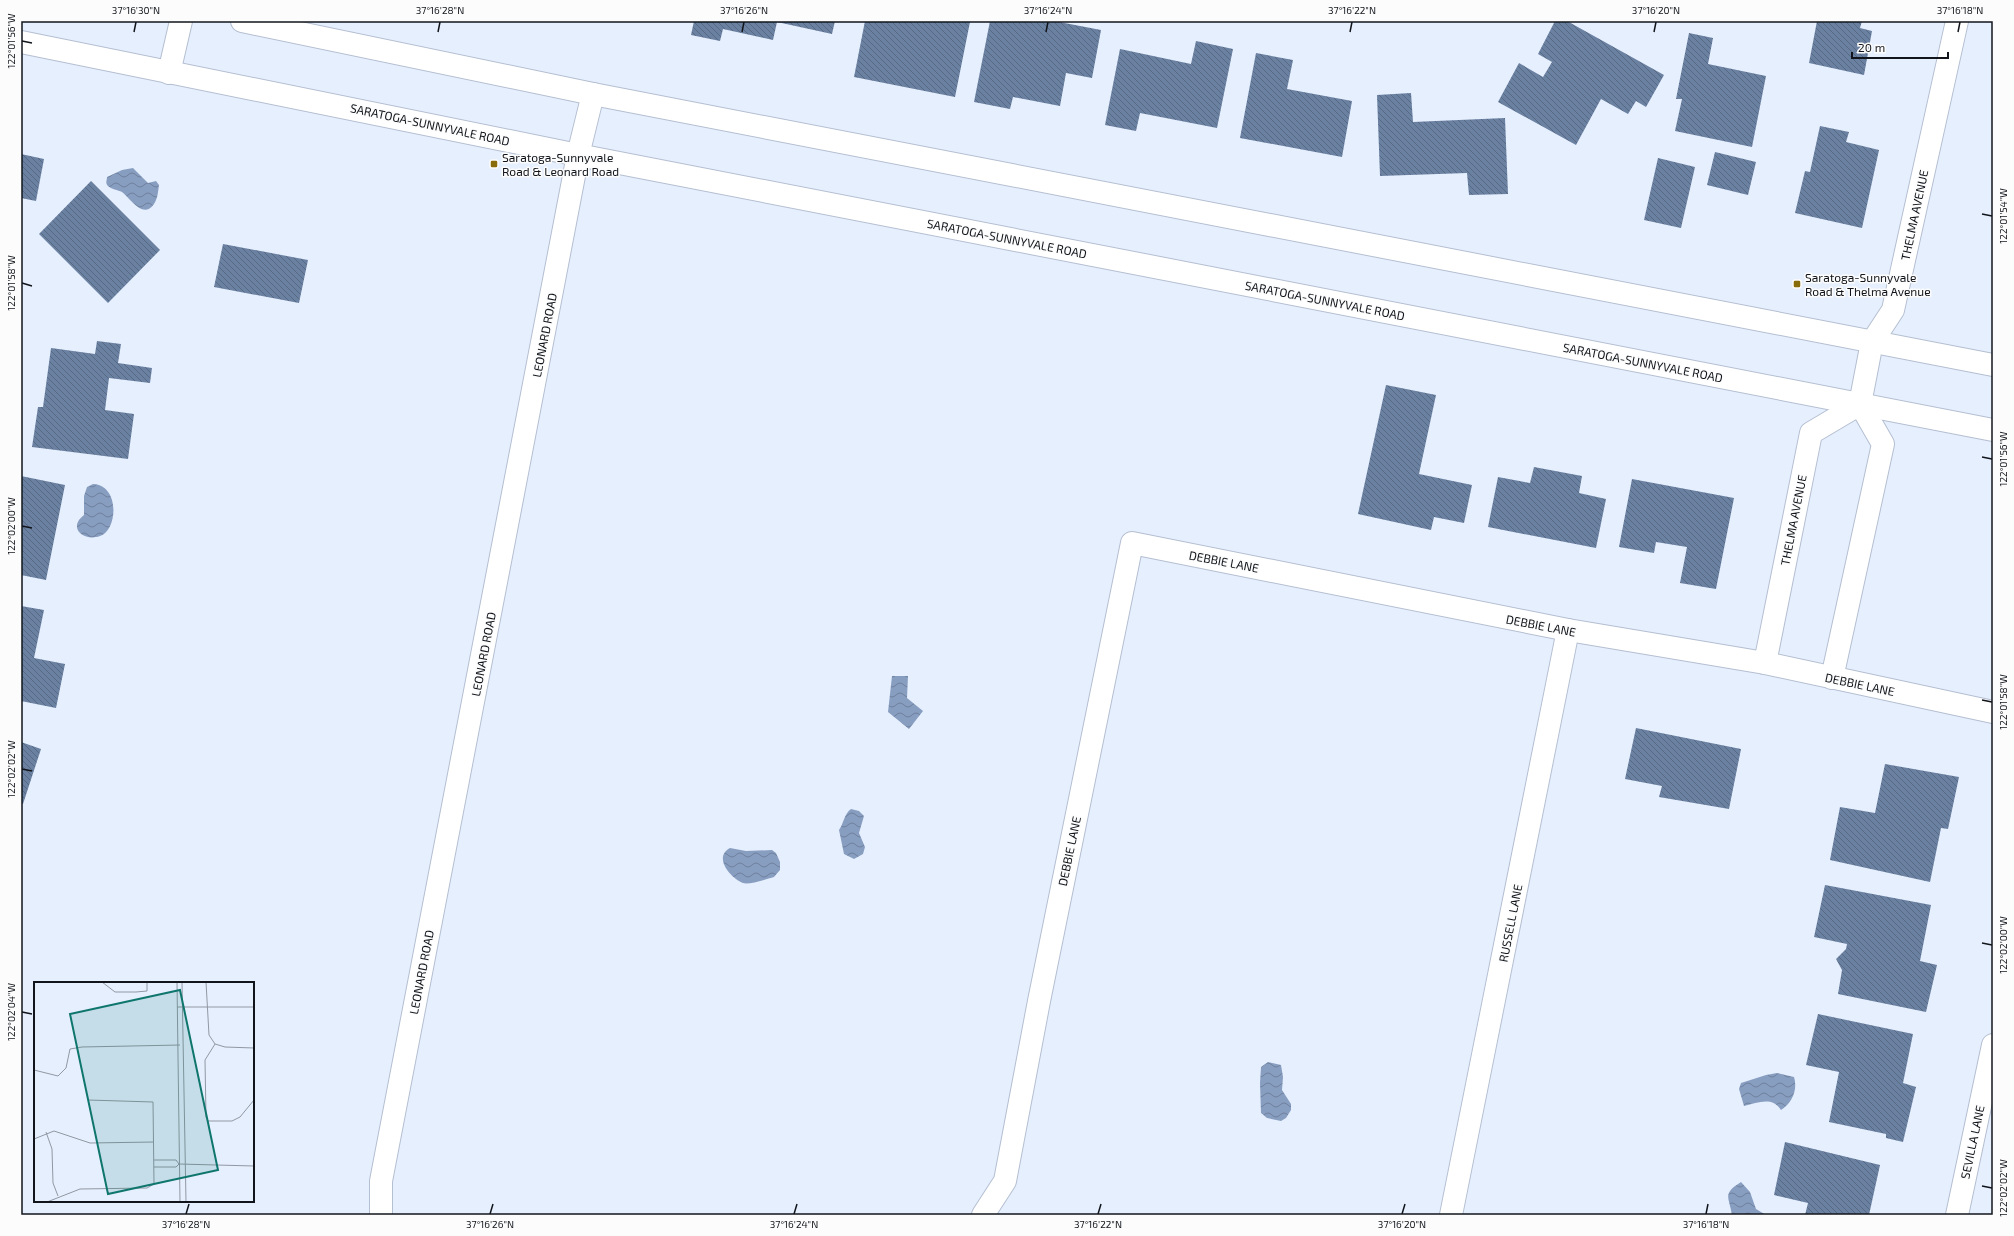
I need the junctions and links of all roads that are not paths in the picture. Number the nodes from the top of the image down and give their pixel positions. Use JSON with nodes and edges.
{"nodes":[{"id":1,"x":181,"y":21,"type":"edge"},
{"id":2,"x":242,"y":21,"type":"edge"},
{"id":3,"x":1957,"y":21,"type":"edge"},
{"id":4,"x":21,"y":42,"type":"edge"},
{"id":5,"x":169,"y":73,"type":"junction"},
{"id":6,"x":593,"y":94,"type":"junction"},
{"id":7,"x":578,"y":155,"type":"junction"},
{"id":8,"x":1872,"y":342,"type":"junction"},
{"id":9,"x":1993,"y":365,"type":"edge"},
{"id":10,"x":1860,"y":404,"type":"junction"},
{"id":11,"x":1993,"y":430,"type":"edge"},
{"id":12,"x":1568,"y":630,"type":"junction"},
{"id":13,"x":1765,"y":663,"type":"junction"},
{"id":14,"x":1832,"y":678,"type":"junction"},
{"id":15,"x":1993,"y":712,"type":"edge"},
{"id":16,"x":1993,"y":1045,"type":"edge"},
{"id":17,"x":381,"y":1215,"type":"edge"},
{"id":18,"x":983,"y":1215,"type":"edge"},
{"id":19,"x":1451,"y":1215,"type":"edge"},
{"id":20,"x":1956,"y":1215,"type":"edge"}],
"edges":[{"from":1,"to":5,"type":"street"},
{"from":2,"to":6,"type":"street"},
{"from":3,"to":8,"type":"street","name":"THELMA AVENUE"},
{"from":4,"to":5,"type":"street","name":"SARATOGA-SUNNYVALE ROAD"},
{"from":5,"to":7,"type":"street","name":"SARATOGA-SUNNYVALE ROAD"},
{"from":6,"to":7,"type":"street","name":"LEONARD ROAD"},
{"from":6,"to":8,"type":"street"},
{"from":7,"to":10,"type":"street","name":"SARATOGA-SUNNYVALE ROAD"},
{"from":7,"to":17,"type":"street","name":"LEONARD ROAD"},
{"from":8,"to":9,"type":"street"},
{"from":8,"to":10,"type":"street","name":"THELMA AVENUE"},
{"from":10,"to":11,"type":"street","name":"SARATOGA-SUNNYVALE ROAD"},
{"from":10,"to":13,"type":"street","name":"THELMA AVENUE"},
{"from":10,"to":14,"type":"street"},
{"from":12,"to":13,"type":"street","name":"DEBBIE LANE"},
{"from":12,"to":18,"type":"street","name":"DEBBIE LANE"},
{"from":12,"to":19,"type":"street","name":"RUSSELL LANE"},
{"from":13,"to":14,"type":"street","name":"DEBBIE LANE"},
{"from":14,"to":15,"type":"street","name":"DEBBIE LANE"},
{"from":16,"to":20,"type":"street","name":"SEVILLA LANE"}]}
